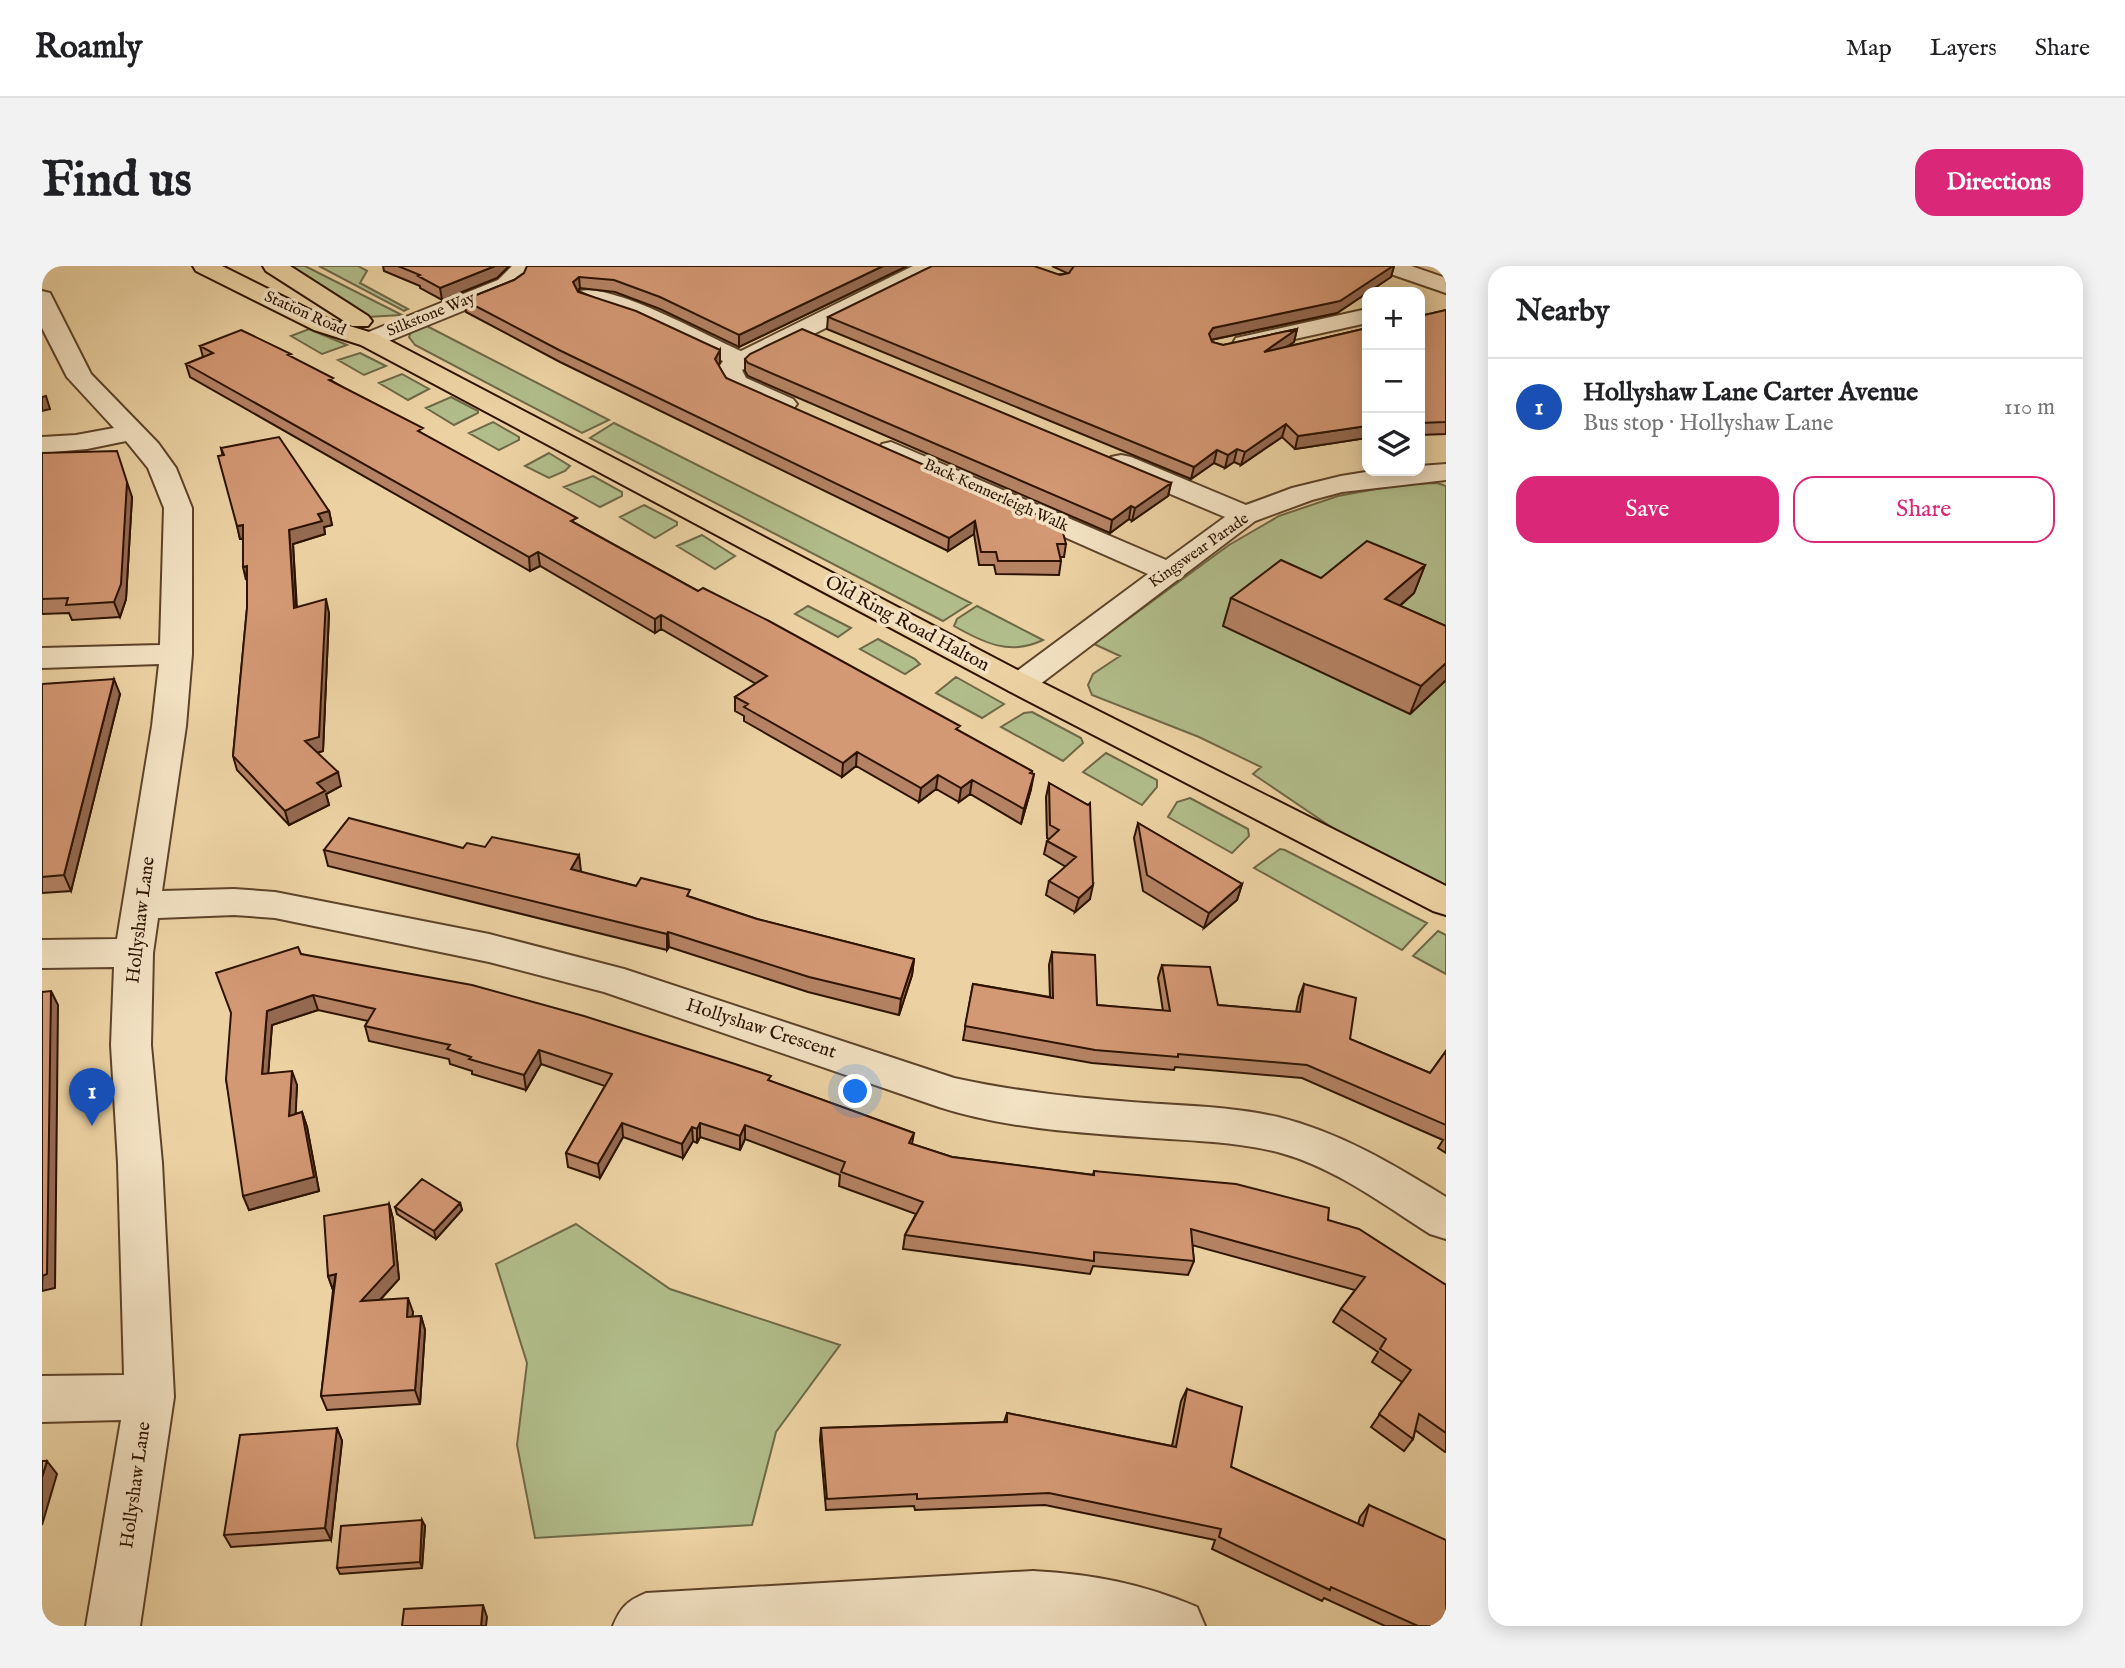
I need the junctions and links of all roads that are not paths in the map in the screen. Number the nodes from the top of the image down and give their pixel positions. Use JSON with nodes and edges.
{"nodes":[{"id":1,"x":204,"y":266,"type":"edge"},
{"id":2,"x":274,"y":266,"type":"edge"},
{"id":3,"x":523,"y":266,"type":"edge"},
{"id":4,"x":931,"y":266,"type":"edge"},
{"id":5,"x":1391,"y":266,"type":"edge"},
{"id":6,"x":1446,"y":286,"type":"edge"},
{"id":7,"x":588,"y":296,"type":"edge"},
{"id":8,"x":1446,"y":297,"type":"edge"},
{"id":9,"x":42,"y":298,"type":"edge"},
{"id":10,"x":1425,"y":303,"type":"edge"},
{"id":11,"x":1362,"y":317,"type":"edge"},
{"id":12,"x":801,"y":329,"type":"junction"},
{"id":13,"x":370,"y":340,"type":"junction"},
{"id":14,"x":839,"y":345,"type":"edge"},
{"id":15,"x":1220,"y":348,"type":"edge"},
{"id":16,"x":739,"y":359,"type":"junction"},
{"id":17,"x":812,"y":416,"type":"edge"},
{"id":18,"x":131,"y":431,"type":"junction"},
{"id":19,"x":863,"y":438,"type":"edge"},
{"id":20,"x":42,"y":445,"type":"edge"},
{"id":21,"x":1093,"y":452,"type":"edge"},
{"id":22,"x":1446,"y":472,"type":"edge"},
{"id":23,"x":1245,"y":515,"type":"junction"},
{"id":24,"x":1168,"y":572,"type":"junction"},
{"id":25,"x":176,"y":654,"type":"junction"},
{"id":26,"x":42,"y":658,"type":"edge"},
{"id":27,"x":1020,"y":684,"type":"junction"},
{"id":28,"x":1446,"y":902,"type":"edge"},
{"id":29,"x":141,"y":905,"type":"junction"},
{"id":30,"x":134,"y":953,"type":"junction"},
{"id":31,"x":42,"y":954,"type":"edge"},
{"id":32,"x":1446,"y":1220,"type":"edge"},
{"id":33,"x":149,"y":1397,"type":"junction"},
{"id":34,"x":42,"y":1399,"type":"edge"},
{"id":35,"x":113,"y":1626,"type":"edge"},
{"id":36,"x":640,"y":1626,"type":"edge"},
{"id":37,"x":1178,"y":1626,"type":"edge"}],
"edges":[{"from":1,"to":13,"type":"main road","name":"Station Road"},
{"from":2,"to":13,"type":"main road","name":"Station Road"},
{"from":3,"to":13,"type":"street","name":"Silkstone Way"},
{"from":4,"to":12,"type":"street"},
{"from":5,"to":6,"type":"street"},
{"from":7,"to":16,"type":"street"},
{"from":8,"to":10,"type":"street"},
{"from":9,"to":18,"type":"street","name":"Hollyshaw Lane"},
{"from":11,"to":15,"type":"street"},
{"from":12,"to":14,"type":"street"},
{"from":12,"to":16,"type":"street"},
{"from":13,"to":27,"type":"main road","name":"Old Ring Road Halton"},
{"from":16,"to":17,"type":"street"},
{"from":18,"to":20,"type":"street"},
{"from":18,"to":25,"type":"street","name":"Hollyshaw Lane"},
{"from":19,"to":24,"type":"street","name":"Back Kennerleigh Walk"},
{"from":21,"to":23,"type":"street"},
{"from":22,"to":23,"type":"street","name":"Kingswear Parade"},
{"from":23,"to":24,"type":"street","name":"Kingswear Parade"},
{"from":24,"to":27,"type":"street","name":"Kingswear Parade"},
{"from":25,"to":26,"type":"street"},
{"from":25,"to":29,"type":"street","name":"Hollyshaw Lane"},
{"from":27,"to":28,"type":"main road","name":"Old Ring Road Halton"},
{"from":29,"to":30,"type":"street","name":"Hollyshaw Lane"},
{"from":29,"to":32,"type":"street","name":"Hollyshaw Crescent"},
{"from":30,"to":31,"type":"street"},
{"from":30,"to":33,"type":"street","name":"Hollyshaw Lane"},
{"from":33,"to":34,"type":"street"},
{"from":33,"to":35,"type":"street","name":"Hollyshaw Lane"},
{"from":36,"to":37,"type":"street"}]}
